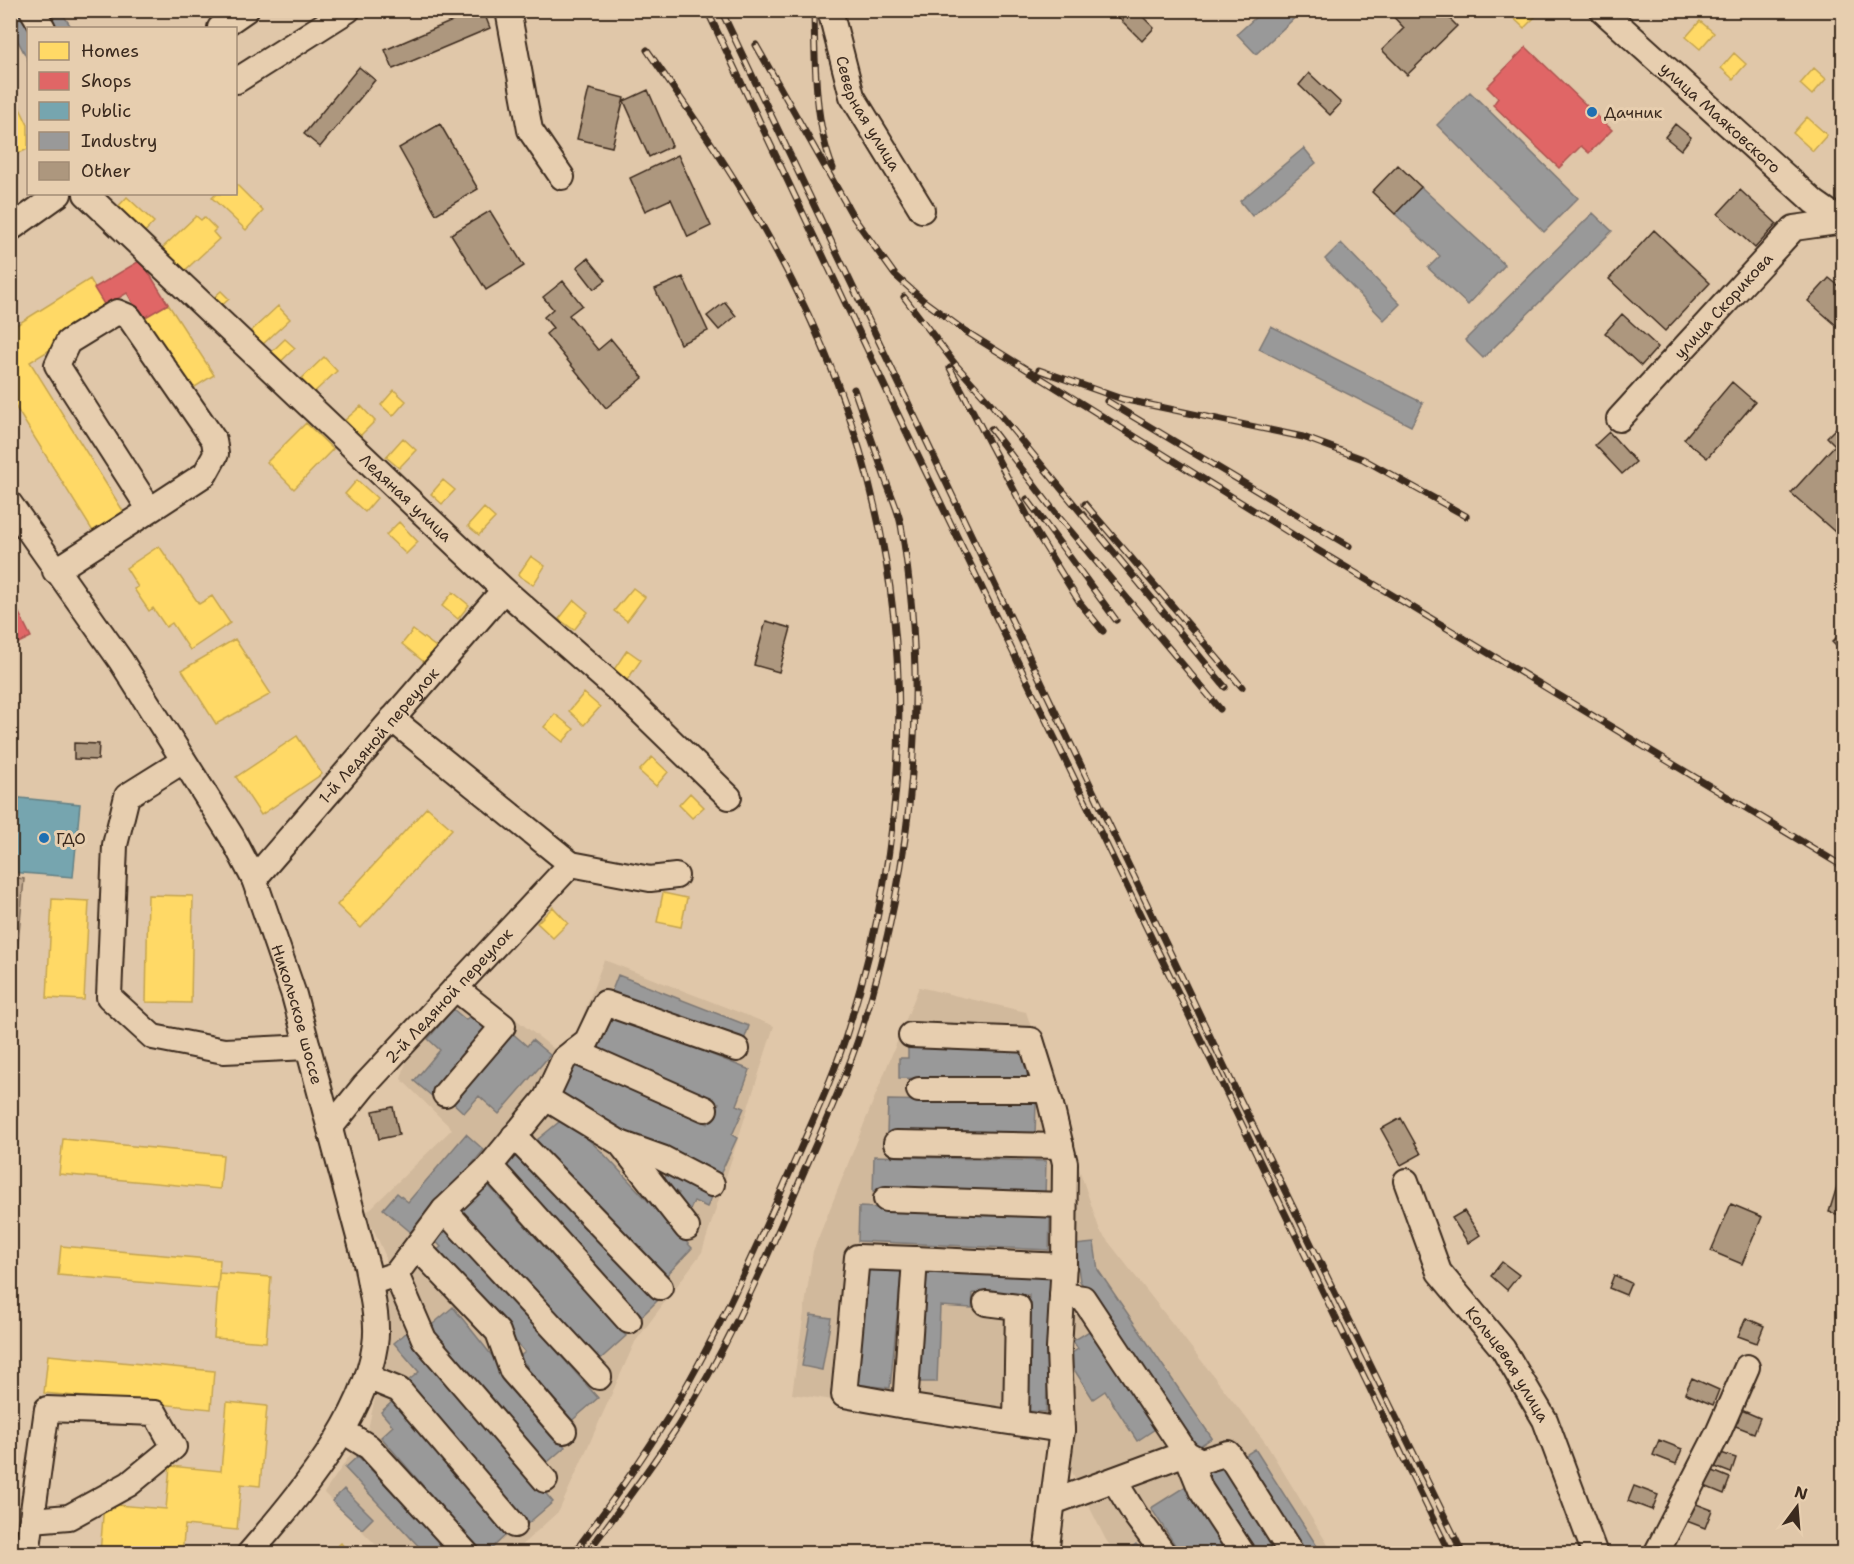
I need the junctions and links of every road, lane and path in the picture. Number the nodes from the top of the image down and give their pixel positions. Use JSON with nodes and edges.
{"nodes":[{"id":1,"x":32,"y":10,"type":"edge"},
{"id":2,"x":246,"y":10,"type":"edge"},
{"id":3,"x":348,"y":10,"type":"edge"},
{"id":4,"x":508,"y":10,"type":"edge"},
{"id":5,"x":830,"y":10,"type":"edge"},
{"id":6,"x":1602,"y":10,"type":"edge"},
{"id":7,"x":42,"y":27,"type":"edge"},
{"id":8,"x":221,"y":27,"type":"edge"},
{"id":9,"x":237,"y":80,"type":"edge"},
{"id":10,"x":562,"y":177,"type":"dead end"},
{"id":11,"x":58,"y":195,"type":"edge"},
{"id":12,"x":88,"y":195,"type":"edge"},
{"id":13,"x":922,"y":210,"type":"dead end"},
{"id":14,"x":1843,"y":222,"type":"edge"},
{"id":15,"x":10,"y":229,"type":"edge"},
{"id":16,"x":1618,"y":419,"type":"dead end"},
{"id":17,"x":10,"y":504,"type":"edge"},
{"id":18,"x":150,"y":510,"type":"junction"},
{"id":19,"x":55,"y":571,"type":"junction"},
{"id":20,"x":504,"y":590,"type":"junction"},
{"id":21,"x":392,"y":719,"type":"junction"},
{"id":22,"x":183,"y":761,"type":"junction"},
{"id":23,"x":729,"y":797,"type":"dead end"},
{"id":24,"x":571,"y":864,"type":"junction"},
{"id":25,"x":676,"y":876,"type":"dead end"},
{"id":26,"x":254,"y":879,"type":"junction"},
{"id":27,"x":455,"y":988,"type":"junction"},
{"id":28,"x":910,"y":1035,"type":"dead end"},
{"id":29,"x":308,"y":1047,"type":"junction"},
{"id":30,"x":737,"y":1049,"type":"dead end"},
{"id":31,"x":574,"y":1051,"type":"junction"},
{"id":32,"x":919,"y":1090,"type":"dead end"},
{"id":33,"x":1046,"y":1090,"type":"junction"},
{"id":34,"x":445,"y":1094,"type":"dead end"},
{"id":35,"x":546,"y":1098,"type":"junction"},
{"id":36,"x":705,"y":1109,"type":"dead end"},
{"id":37,"x":330,"y":1128,"type":"junction"},
{"id":38,"x":514,"y":1136,"type":"junction"},
{"id":39,"x":620,"y":1143,"type":"junction"},
{"id":40,"x":896,"y":1143,"type":"dead end"},
{"id":41,"x":1061,"y":1146,"type":"junction"},
{"id":42,"x":490,"y":1166,"type":"junction"},
{"id":43,"x":1406,"y":1180,"type":"dead end"},
{"id":44,"x":712,"y":1184,"type":"dead end"},
{"id":45,"x":886,"y":1199,"type":"dead end"},
{"id":46,"x":1063,"y":1205,"type":"junction"},
{"id":47,"x":444,"y":1210,"type":"junction"},
{"id":48,"x":687,"y":1228,"type":"dead end"},
{"id":49,"x":417,"y":1247,"type":"junction"},
{"id":50,"x":915,"y":1259,"type":"junction"},
{"id":51,"x":1064,"y":1266,"type":"junction"},
{"id":52,"x":396,"y":1274,"type":"junction"},
{"id":53,"x":370,"y":1283,"type":"junction"},
{"id":54,"x":660,"y":1287,"type":"dead end"},
{"id":55,"x":1062,"y":1295,"type":"junction"},
{"id":56,"x":986,"y":1303,"type":"dead end"},
{"id":57,"x":629,"y":1321,"type":"dead end"},
{"id":58,"x":1747,"y":1367,"type":"dead end"},
{"id":59,"x":367,"y":1377,"type":"junction"},
{"id":60,"x":599,"y":1377,"type":"dead end"},
{"id":61,"x":905,"y":1406,"type":"junction"},
{"id":62,"x":1016,"y":1422,"type":"junction"},
{"id":63,"x":1062,"y":1430,"type":"junction"},
{"id":64,"x":343,"y":1431,"type":"junction"},
{"id":65,"x":564,"y":1431,"type":"dead end"},
{"id":66,"x":1186,"y":1453,"type":"junction"},
{"id":67,"x":545,"y":1480,"type":"dead end"},
{"id":68,"x":1114,"y":1480,"type":"junction"},
{"id":69,"x":1053,"y":1502,"type":"junction"},
{"id":70,"x":32,"y":1520,"type":"junction"},
{"id":71,"x":514,"y":1525,"type":"dead end"},
{"id":72,"x":28,"y":1554,"type":"edge"},
{"id":73,"x":249,"y":1554,"type":"edge"},
{"id":74,"x":467,"y":1554,"type":"edge"},
{"id":75,"x":1046,"y":1554,"type":"edge"},
{"id":76,"x":1164,"y":1554,"type":"edge"},
{"id":77,"x":1243,"y":1554,"type":"edge"},
{"id":78,"x":1292,"y":1554,"type":"edge"},
{"id":79,"x":1595,"y":1554,"type":"edge"},
{"id":80,"x":1656,"y":1554,"type":"edge"}],
"edges":[{"from":1,"to":7,"type":"street"},
{"from":2,"to":8,"type":"street"},
{"from":3,"to":9,"type":"street"},
{"from":4,"to":10,"type":"street"},
{"from":5,"to":13,"type":"street","name":"Северная улица"},
{"from":6,"to":14,"type":"street","name":"улица Маяковского"},
{"from":11,"to":15,"type":"street"},
{"from":12,"to":20,"type":"street","name":"Ледяная улица"},
{"from":14,"to":16,"type":"street","name":"улица Скорикова"},
{"from":17,"to":19,"type":"street","name":"Никольское шоссе"},
{"from":18,"to":18,"type":"street"},
{"from":18,"to":19,"type":"street"},
{"from":19,"to":22,"type":"street","name":"Никольское шоссе"},
{"from":20,"to":21,"type":"street","name":"1-й Ледяной переулок"},
{"from":20,"to":23,"type":"street","name":"Ледяная улица"},
{"from":21,"to":24,"type":"street"},
{"from":21,"to":26,"type":"street","name":"1-й Ледяной переулок"},
{"from":22,"to":26,"type":"street","name":"Никольское шоссе"},
{"from":22,"to":29,"type":"street"},
{"from":24,"to":25,"type":"street"},
{"from":24,"to":27,"type":"street","name":"2-й Ледяной переулок"},
{"from":26,"to":29,"type":"street","name":"Никольское шоссе"},
{"from":27,"to":34,"type":"street"},
{"from":27,"to":37,"type":"street","name":"2-й Ледяной переулок"},
{"from":28,"to":33,"type":"street"},
{"from":29,"to":37,"type":"street","name":"Никольское шоссе"},
{"from":30,"to":31,"type":"street"},
{"from":31,"to":35,"type":"street"},
{"from":31,"to":36,"type":"street"},
{"from":32,"to":33,"type":"street"},
{"from":33,"to":41,"type":"street"},
{"from":35,"to":38,"type":"street"},
{"from":35,"to":39,"type":"street"},
{"from":37,"to":53,"type":"street","name":"Никольское шоссе"},
{"from":38,"to":42,"type":"street"},
{"from":38,"to":54,"type":"street"},
{"from":39,"to":44,"type":"street"},
{"from":39,"to":48,"type":"street"},
{"from":40,"to":41,"type":"street"},
{"from":41,"to":46,"type":"street"},
{"from":42,"to":47,"type":"street"},
{"from":42,"to":57,"type":"street"},
{"from":43,"to":79,"type":"street","name":"Кольцевая улица"},
{"from":45,"to":46,"type":"street"},
{"from":46,"to":51,"type":"street"},
{"from":47,"to":49,"type":"street"},
{"from":47,"to":60,"type":"street"},
{"from":49,"to":52,"type":"street"},
{"from":49,"to":65,"type":"street"},
{"from":50,"to":51,"type":"street"},
{"from":50,"to":61,"type":"street"},
{"from":50,"to":61,"type":"street"},
{"from":51,"to":55,"type":"street"},
{"from":52,"to":53,"type":"street"},
{"from":52,"to":67,"type":"street"},
{"from":53,"to":59,"type":"street","name":"Никольское шоссе"},
{"from":55,"to":63,"type":"street"},
{"from":55,"to":66,"type":"street"},
{"from":56,"to":62,"type":"street"},
{"from":58,"to":80,"type":"street"},
{"from":59,"to":64,"type":"street","name":"Никольское шоссе"},
{"from":59,"to":71,"type":"street"},
{"from":61,"to":62,"type":"street"},
{"from":62,"to":63,"type":"street"},
{"from":63,"to":69,"type":"street"},
{"from":64,"to":73,"type":"street","name":"Никольское шоссе"},
{"from":64,"to":74,"type":"street"},
{"from":66,"to":68,"type":"street"},
{"from":66,"to":77,"type":"street"},
{"from":66,"to":78,"type":"street"},
{"from":68,"to":69,"type":"street"},
{"from":68,"to":76,"type":"street"},
{"from":69,"to":75,"type":"street"},
{"from":70,"to":70,"type":"street"},
{"from":70,"to":72,"type":"street"}]}
